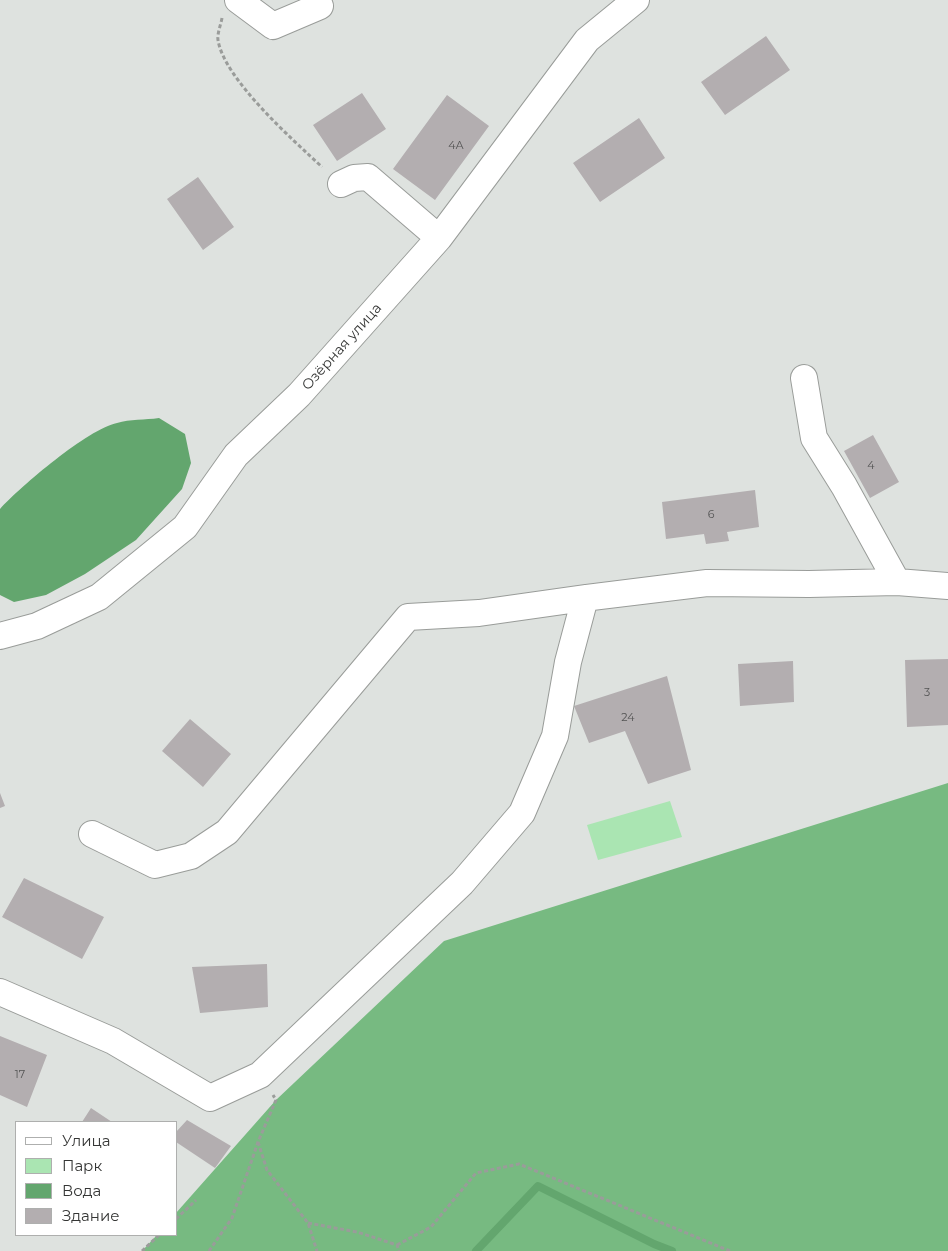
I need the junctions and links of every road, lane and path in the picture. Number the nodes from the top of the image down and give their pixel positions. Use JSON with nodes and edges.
{"nodes":[{"id":1,"x":238,"y":0,"type":"edge"},
{"id":2,"x":636,"y":0,"type":"edge"},
{"id":3,"x":320,"y":6,"type":"dead end"},
{"id":4,"x":218,"y":40,"type":"dead end"},
{"id":5,"x":341,"y":184,"type":"joint"},
{"id":6,"x":439,"y":238,"type":"junction"},
{"id":7,"x":804,"y":378,"type":"dead end"},
{"id":8,"x":897,"y":582,"type":"junction"},
{"id":9,"x":948,"y":586,"type":"edge"},
{"id":10,"x":585,"y":598,"type":"junction"},
{"id":11,"x":0,"y":636,"type":"edge"},
{"id":12,"x":92,"y":834,"type":"dead end"},
{"id":13,"x":0,"y":992,"type":"edge"},
{"id":14,"x":276,"y":1100,"type":"dead end"},
{"id":15,"x":258,"y":1142,"type":"junction"},
{"id":16,"x":196,"y":1200,"type":"dead end"},
{"id":17,"x":178,"y":1217,"type":"edge"},
{"id":18,"x":308,"y":1223,"type":"junction"},
{"id":19,"x":158,"y":1236,"type":"edge"},
{"id":20,"x":398,"y":1245,"type":"junction"},
{"id":21,"x":142,"y":1251,"type":"edge"},
{"id":22,"x":208,"y":1251,"type":"edge"},
{"id":23,"x":317,"y":1251,"type":"edge"},
{"id":24,"x":399,"y":1251,"type":"edge"},
{"id":25,"x":730,"y":1251,"type":"edge"}],
"edges":[{"from":1,"to":3,"type":"street"},
{"from":2,"to":6,"type":"street","name":"Озёрная улица"},
{"from":4,"to":5,"type":"path"},
{"from":5,"to":6,"type":"street"},
{"from":6,"to":11,"type":"street","name":"Озёрная улица"},
{"from":7,"to":8,"type":"street"},
{"from":8,"to":9,"type":"street"},
{"from":8,"to":10,"type":"street"},
{"from":10,"to":12,"type":"street"},
{"from":10,"to":13,"type":"street"},
{"from":14,"to":15,"type":"path"},
{"from":15,"to":18,"type":"path"},
{"from":15,"to":22,"type":"path"},
{"from":16,"to":17,"type":"path"},
{"from":18,"to":20,"type":"path"},
{"from":18,"to":23,"type":"path"},
{"from":19,"to":21,"type":"path"},
{"from":20,"to":24,"type":"path"},
{"from":20,"to":25,"type":"path"}]}
